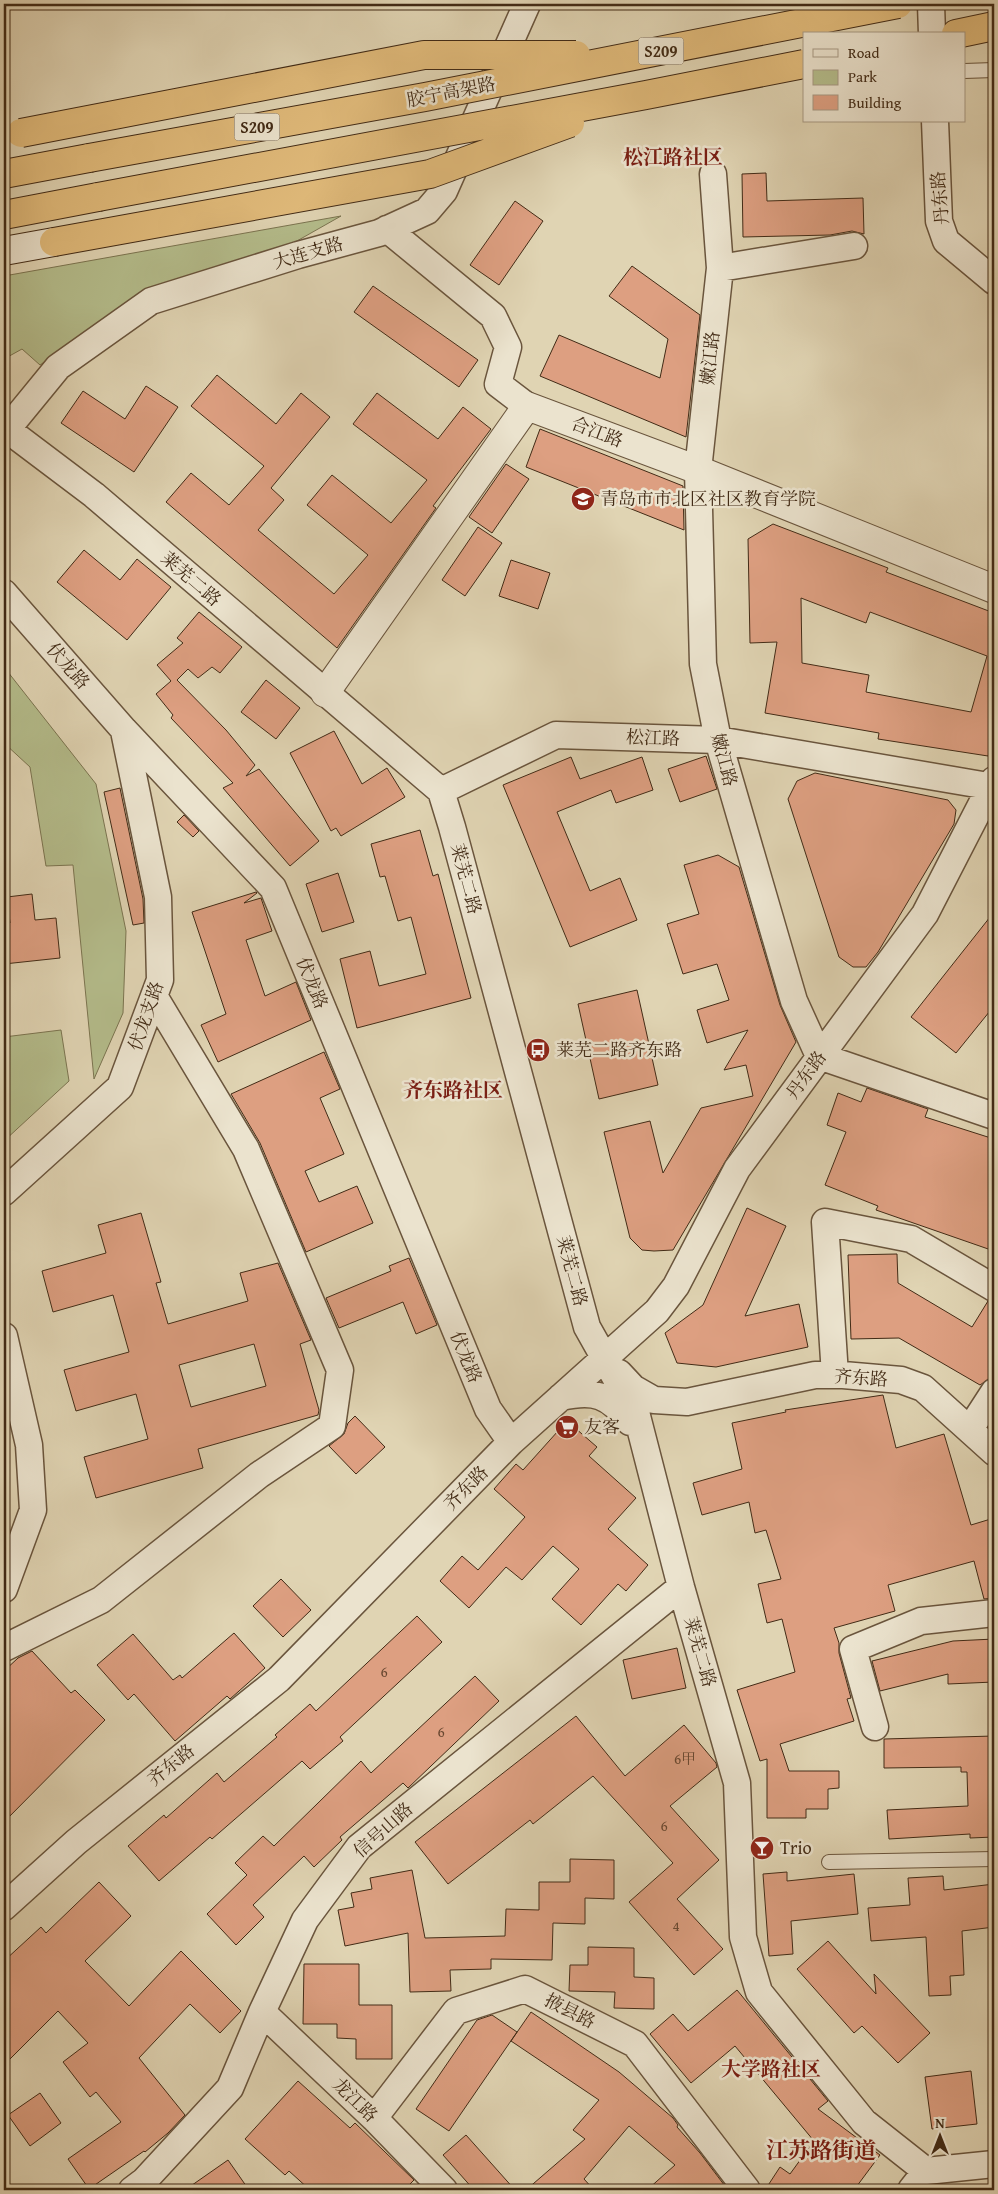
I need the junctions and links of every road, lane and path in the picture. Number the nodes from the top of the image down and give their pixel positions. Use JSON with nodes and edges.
{"nodes":[{"id":1,"x":527,"y":4,"type":"edge"},
{"id":2,"x":898,"y":4,"type":"edge"},
{"id":3,"x":930,"y":4,"type":"edge"},
{"id":4,"x":994,"y":26,"type":"edge"},
{"id":5,"x":932,"y":32,"type":"edge"},
{"id":6,"x":966,"y":32,"type":"edge"},
{"id":7,"x":637,"y":56,"type":"junction"},
{"id":8,"x":803,"y":64,"type":"edge"},
{"id":9,"x":994,"y":70,"type":"edge"},
{"id":10,"x":966,"y":72,"type":"edge"},
{"id":11,"x":646,"y":96,"type":"junction"},
{"id":12,"x":935,"y":122,"type":"edge"},
{"id":13,"x":12,"y":135,"type":"edge"},
{"id":14,"x":4,"y":174,"type":"edge"},
{"id":15,"x":713,"y":174,"type":"dead end"},
{"id":16,"x":4,"y":215,"type":"edge"},
{"id":17,"x":387,"y":228,"type":"junction"},
{"id":18,"x":54,"y":242,"type":"joint"},
{"id":19,"x":854,"y":246,"type":"dead end"},
{"id":20,"x":4,"y":251,"type":"edge"},
{"id":21,"x":720,"y":268,"type":"junction"},
{"id":22,"x":994,"y":281,"type":"edge"},
{"id":23,"x":527,"y":406,"type":"junction"},
{"id":24,"x":6,"y":428,"type":"edge"},
{"id":25,"x":698,"y":470,"type":"junction"},
{"id":26,"x":994,"y":589,"type":"edge"},
{"id":27,"x":4,"y":593,"type":"edge"},
{"id":28,"x":325,"y":694,"type":"junction"},
{"id":29,"x":124,"y":730,"type":"junction"},
{"id":30,"x":718,"y":740,"type":"junction"},
{"id":31,"x":993,"y":785,"type":"edge"},
{"id":32,"x":441,"y":790,"type":"junction"},
{"id":33,"x":154,"y":996,"type":"junction"},
{"id":34,"x":819,"y":1056,"type":"junction"},
{"id":35,"x":994,"y":1116,"type":"edge"},
{"id":36,"x":4,"y":1192,"type":"edge"},
{"id":37,"x":994,"y":1288,"type":"edge"},
{"id":38,"x":4,"y":1336,"type":"edge"},
{"id":39,"x":604,"y":1358,"type":"junction"},
{"id":40,"x":835,"y":1375,"type":"junction"},
{"id":41,"x":994,"y":1392,"type":"edge"},
{"id":42,"x":561,"y":1397,"type":"junction"},
{"id":43,"x":687,"y":1402,"type":"junction"},
{"id":44,"x":970,"y":1429,"type":"junction"},
{"id":45,"x":512,"y":1442,"type":"junction"},
{"id":46,"x":646,"y":1451,"type":"junction"},
{"id":47,"x":994,"y":1452,"type":"edge"},
{"id":48,"x":681,"y":1587,"type":"junction"},
{"id":49,"x":4,"y":1588,"type":"edge"},
{"id":50,"x":994,"y":1613,"type":"edge"},
{"id":51,"x":4,"y":1648,"type":"edge"},
{"id":52,"x":875,"y":1726,"type":"dead end"},
{"id":53,"x":994,"y":1860,"type":"edge"},
{"id":54,"x":829,"y":1862,"type":"dead end"},
{"id":55,"x":4,"y":1907,"type":"edge"},
{"id":56,"x":262,"y":2012,"type":"junction"},
{"id":57,"x":374,"y":2118,"type":"junction"},
{"id":58,"x":994,"y":2164,"type":"edge"},
{"id":59,"x":919,"y":2180,"type":"edge"},
{"id":60,"x":132,"y":2190,"type":"edge"},
{"id":61,"x":444,"y":2190,"type":"edge"},
{"id":62,"x":746,"y":2190,"type":"edge"}],
"edges":[{"from":1,"to":17,"type":"street","name":"大连支路"},
{"from":2,"to":7,"type":"highway","name":"胶宁高架路","number":"S209","bridge":true},
{"from":3,"to":5,"type":"street"},
{"from":4,"to":6,"type":"highway"},
{"from":7,"to":13,"type":"highway","bridge":true},
{"from":7,"to":14,"type":"highway","name":"胶宁高架路","number":"S209","bridge":true},
{"from":8,"to":11,"type":"highway","number":"S209","bridge":true},
{"from":9,"to":10,"type":"lane"},
{"from":11,"to":16,"type":"highway","number":"S209","bridge":true},
{"from":11,"to":18,"type":"highway","bridge":true},
{"from":12,"to":22,"type":"street","name":"丹东路"},
{"from":15,"to":21,"type":"street","name":"嫩江路"},
{"from":17,"to":23,"type":"street"},
{"from":17,"to":24,"type":"street","name":"大连支路"},
{"from":18,"to":20,"type":"street"},
{"from":19,"to":21,"type":"street"},
{"from":21,"to":25,"type":"street","name":"嫩江路"},
{"from":23,"to":25,"type":"street","name":"合江路"},
{"from":23,"to":28,"type":"street"},
{"from":24,"to":28,"type":"street","name":"莱芜二路"},
{"from":25,"to":26,"type":"street","name":"合江路"},
{"from":25,"to":30,"type":"street","name":"嫩江路"},
{"from":27,"to":29,"type":"street","name":"伏龙路"},
{"from":28,"to":32,"type":"street","name":"莱芜二路"},
{"from":29,"to":33,"type":"street","name":"伏龙支路"},
{"from":29,"to":45,"type":"street","name":"伏龙路"},
{"from":30,"to":31,"type":"street","name":"松江路"},
{"from":30,"to":32,"type":"street","name":"松江路"},
{"from":30,"to":34,"type":"street","name":"嫩江路"},
{"from":31,"to":34,"type":"street","name":"丹东路"},
{"from":32,"to":39,"type":"street","name":"莱芜二路"},
{"from":33,"to":36,"type":"street","name":"伏龙支路"},
{"from":33,"to":51,"type":"street"},
{"from":34,"to":35,"type":"street"},
{"from":34,"to":39,"type":"street","name":"丹东路"},
{"from":37,"to":40,"type":"street"},
{"from":38,"to":49,"type":"street"},
{"from":39,"to":42,"type":"street","name":"齐东路"},
{"from":39,"to":43,"type":"street","name":"齐东路"},
{"from":39,"to":46,"type":"street","name":"莱芜二路"},
{"from":40,"to":43,"type":"street","name":"齐东路"},
{"from":40,"to":44,"type":"street","name":"齐东路"},
{"from":41,"to":44,"type":"street"},
{"from":42,"to":45,"type":"street","name":"齐东路"},
{"from":42,"to":46,"type":"street"},
{"from":43,"to":46,"type":"street"},
{"from":44,"to":47,"type":"street","name":"齐东路"},
{"from":45,"to":55,"type":"street","name":"齐东路"},
{"from":46,"to":48,"type":"street","name":"莱芜二路"},
{"from":48,"to":56,"type":"street","name":"信号山路"},
{"from":48,"to":59,"type":"street","name":"莱芜二路"},
{"from":50,"to":52,"type":"street"},
{"from":53,"to":54,"type":"lane"},
{"from":56,"to":57,"type":"street","name":"龙江路"},
{"from":56,"to":60,"type":"street","name":"信号山路"},
{"from":57,"to":61,"type":"street","name":"龙江路"},
{"from":57,"to":62,"type":"street","name":"掖县路"},
{"from":58,"to":59,"type":"street","name":"莱芜二路"}]}
